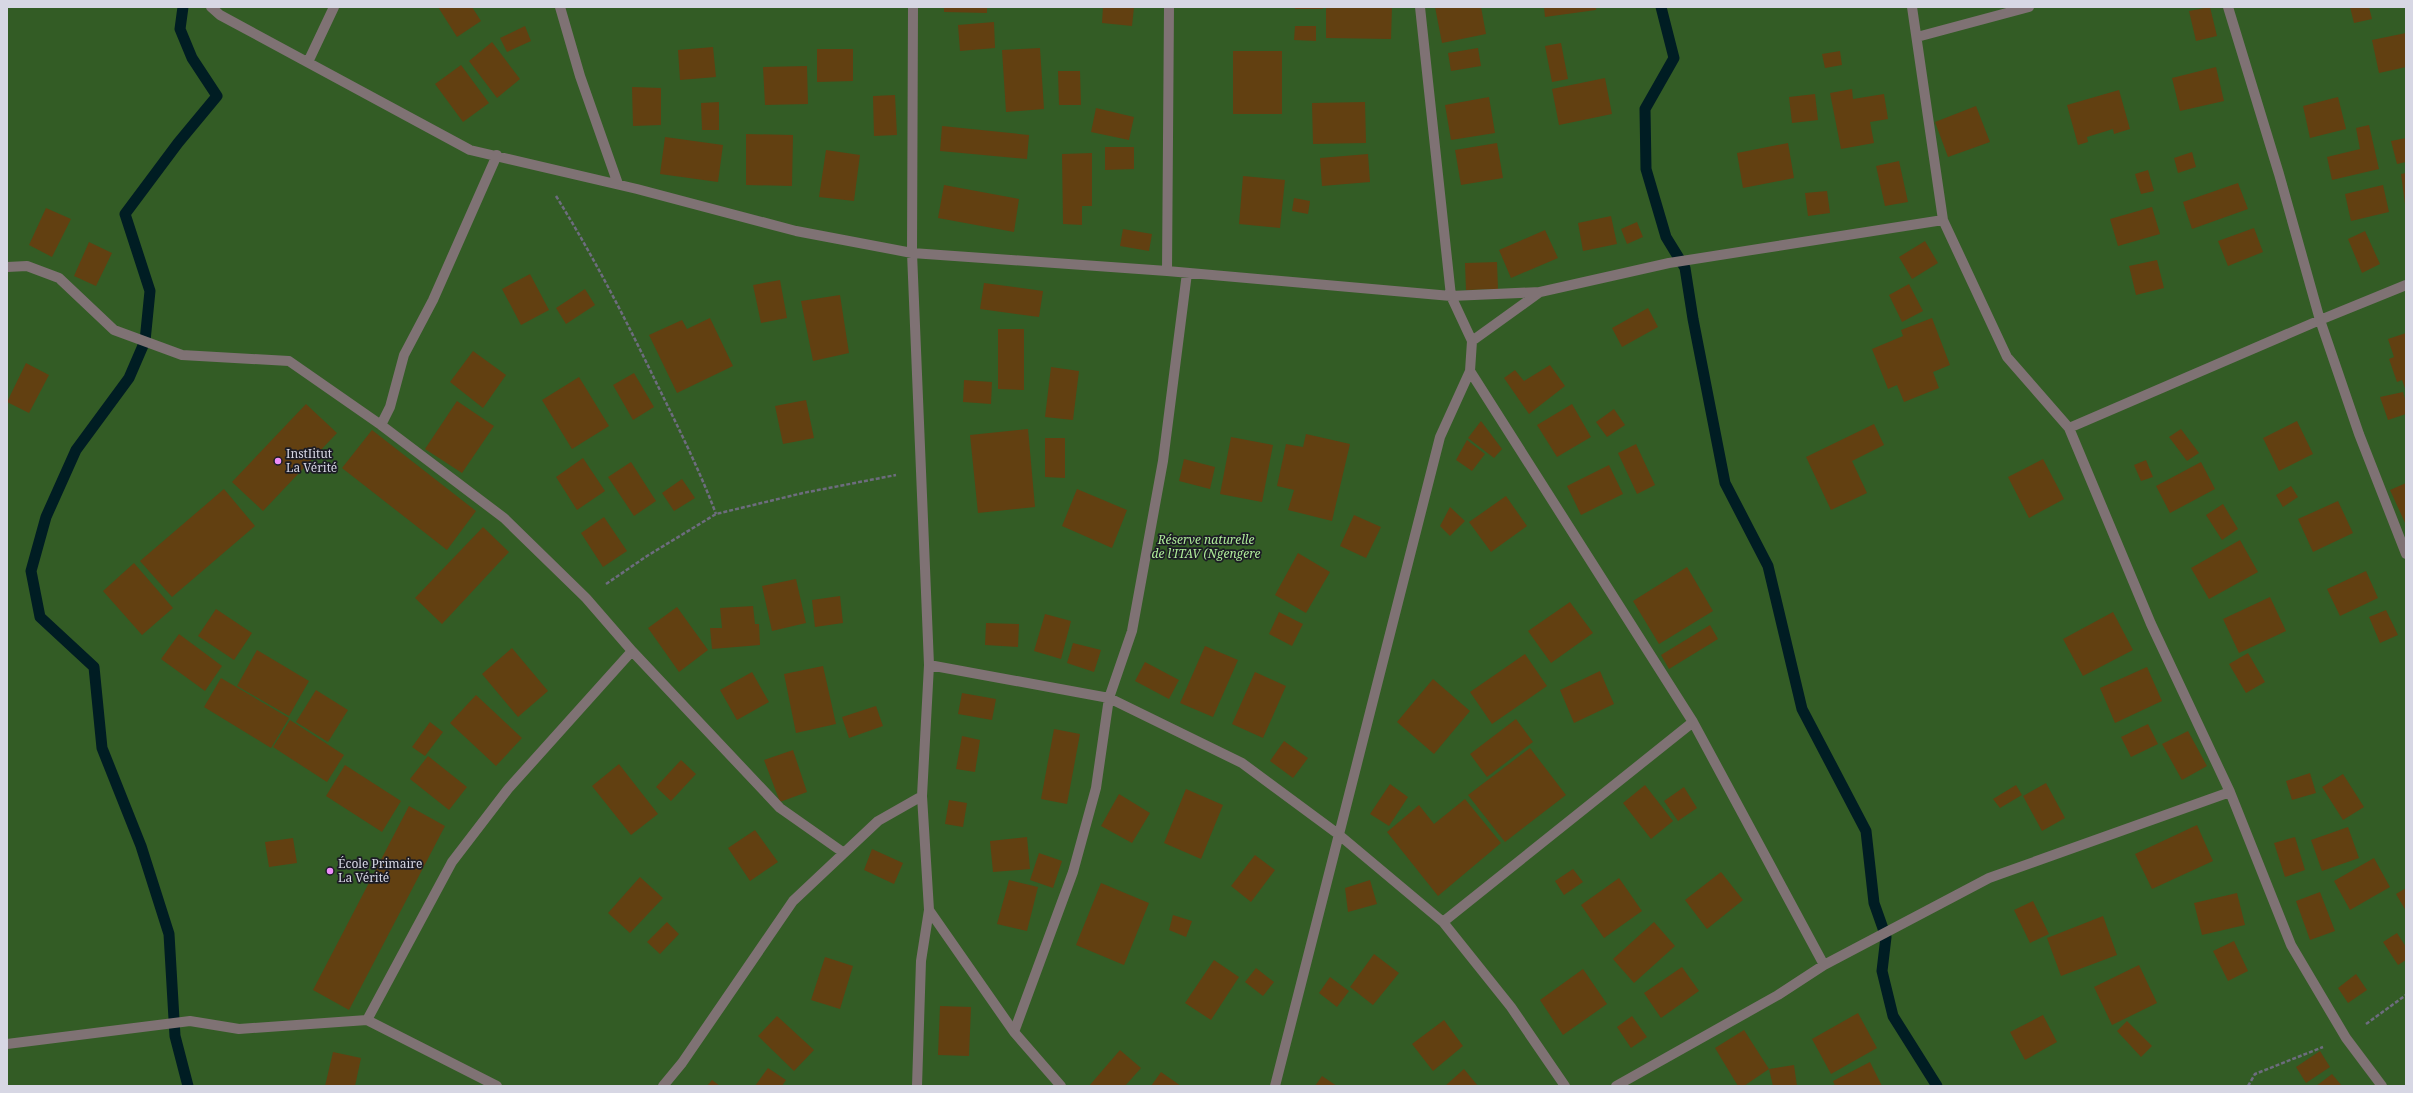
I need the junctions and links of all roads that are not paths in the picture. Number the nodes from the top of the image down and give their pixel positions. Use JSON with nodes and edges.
{"nodes":[{"id":1,"x":211,"y":7,"type":"edge"},
{"id":2,"x":334,"y":7,"type":"edge"},
{"id":3,"x":560,"y":7,"type":"edge"},
{"id":4,"x":913,"y":7,"type":"edge"},
{"id":5,"x":1169,"y":7,"type":"edge"},
{"id":6,"x":1420,"y":7,"type":"edge"},
{"id":7,"x":1912,"y":7,"type":"edge"},
{"id":8,"x":2029,"y":7,"type":"edge"},
{"id":9,"x":2228,"y":7,"type":"edge"},
{"id":10,"x":1917,"y":37,"type":"junction"},
{"id":11,"x":308,"y":62,"type":"junction"},
{"id":12,"x":497,"y":155,"type":"junction"},
{"id":13,"x":618,"y":184,"type":"junction"},
{"id":14,"x":1943,"y":220,"type":"junction"},
{"id":15,"x":912,"y":253,"type":"junction"},
{"id":16,"x":7,"y":267,"type":"edge"},
{"id":17,"x":1167,"y":271,"type":"junction"},
{"id":18,"x":1187,"y":272,"type":"junction"},
{"id":19,"x":2406,"y":285,"type":"edge"},
{"id":20,"x":1540,"y":292,"type":"junction"},
{"id":21,"x":1451,"y":296,"type":"junction"},
{"id":22,"x":2320,"y":320,"type":"junction"},
{"id":23,"x":1472,"y":341,"type":"junction"},
{"id":24,"x":1470,"y":371,"type":"junction"},
{"id":25,"x":381,"y":425,"type":"junction"},
{"id":26,"x":2069,"y":428,"type":"junction"},
{"id":27,"x":2406,"y":554,"type":"edge"},
{"id":28,"x":632,"y":651,"type":"junction"},
{"id":29,"x":929,"y":665,"type":"junction"},
{"id":30,"x":1109,"y":698,"type":"junction"},
{"id":31,"x":1693,"y":722,"type":"junction"},
{"id":32,"x":2230,"y":792,"type":"junction"},
{"id":33,"x":922,"y":796,"type":"junction"},
{"id":34,"x":1338,"y":834,"type":"junction"},
{"id":35,"x":844,"y":852,"type":"junction"},
{"id":36,"x":929,"y":910,"type":"junction"},
{"id":37,"x":1443,"y":922,"type":"junction"},
{"id":38,"x":1824,"y":965,"type":"junction"},
{"id":39,"x":368,"y":1020,"type":"junction"},
{"id":40,"x":1014,"y":1032,"type":"junction"},
{"id":41,"x":7,"y":1044,"type":"edge"},
{"id":42,"x":497,"y":1086,"type":"edge"},
{"id":43,"x":663,"y":1086,"type":"edge"},
{"id":44,"x":917,"y":1086,"type":"edge"},
{"id":45,"x":1061,"y":1086,"type":"edge"},
{"id":46,"x":1274,"y":1086,"type":"edge"},
{"id":47,"x":1565,"y":1086,"type":"edge"},
{"id":48,"x":1616,"y":1086,"type":"edge"},
{"id":49,"x":2382,"y":1086,"type":"edge"}],
"edges":[{"from":1,"to":11,"type":"street"},
{"from":2,"to":11,"type":"street"},
{"from":3,"to":13,"type":"street"},
{"from":4,"to":15,"type":"street"},
{"from":5,"to":17,"type":"street"},
{"from":6,"to":21,"type":"street"},
{"from":7,"to":10,"type":"street"},
{"from":8,"to":10,"type":"street"},
{"from":9,"to":22,"type":"street"},
{"from":10,"to":14,"type":"street"},
{"from":11,"to":12,"type":"street"},
{"from":12,"to":13,"type":"street"},
{"from":12,"to":25,"type":"street"},
{"from":13,"to":15,"type":"street"},
{"from":14,"to":20,"type":"street"},
{"from":14,"to":26,"type":"street"},
{"from":15,"to":17,"type":"street"},
{"from":15,"to":29,"type":"street"},
{"from":16,"to":25,"type":"street"},
{"from":17,"to":18,"type":"street"},
{"from":18,"to":21,"type":"street"},
{"from":18,"to":30,"type":"street"},
{"from":19,"to":22,"type":"street"},
{"from":20,"to":21,"type":"street"},
{"from":20,"to":23,"type":"street"},
{"from":21,"to":23,"type":"street"},
{"from":22,"to":26,"type":"street"},
{"from":22,"to":27,"type":"street"},
{"from":23,"to":24,"type":"street"},
{"from":24,"to":31,"type":"street"},
{"from":24,"to":34,"type":"street"},
{"from":25,"to":28,"type":"street"},
{"from":26,"to":32,"type":"street"},
{"from":28,"to":35,"type":"street"},
{"from":28,"to":39,"type":"street"},
{"from":29,"to":30,"type":"street"},
{"from":29,"to":33,"type":"street"},
{"from":30,"to":34,"type":"street"},
{"from":30,"to":40,"type":"street"},
{"from":31,"to":37,"type":"street"},
{"from":31,"to":38,"type":"street"},
{"from":32,"to":38,"type":"street"},
{"from":32,"to":49,"type":"street"},
{"from":33,"to":35,"type":"street"},
{"from":33,"to":36,"type":"street"},
{"from":34,"to":37,"type":"street"},
{"from":34,"to":46,"type":"street"},
{"from":35,"to":43,"type":"street"},
{"from":36,"to":40,"type":"street"},
{"from":36,"to":44,"type":"street"},
{"from":37,"to":47,"type":"street"},
{"from":38,"to":48,"type":"street"},
{"from":39,"to":41,"type":"street"},
{"from":39,"to":42,"type":"street"},
{"from":40,"to":45,"type":"street"}]}
